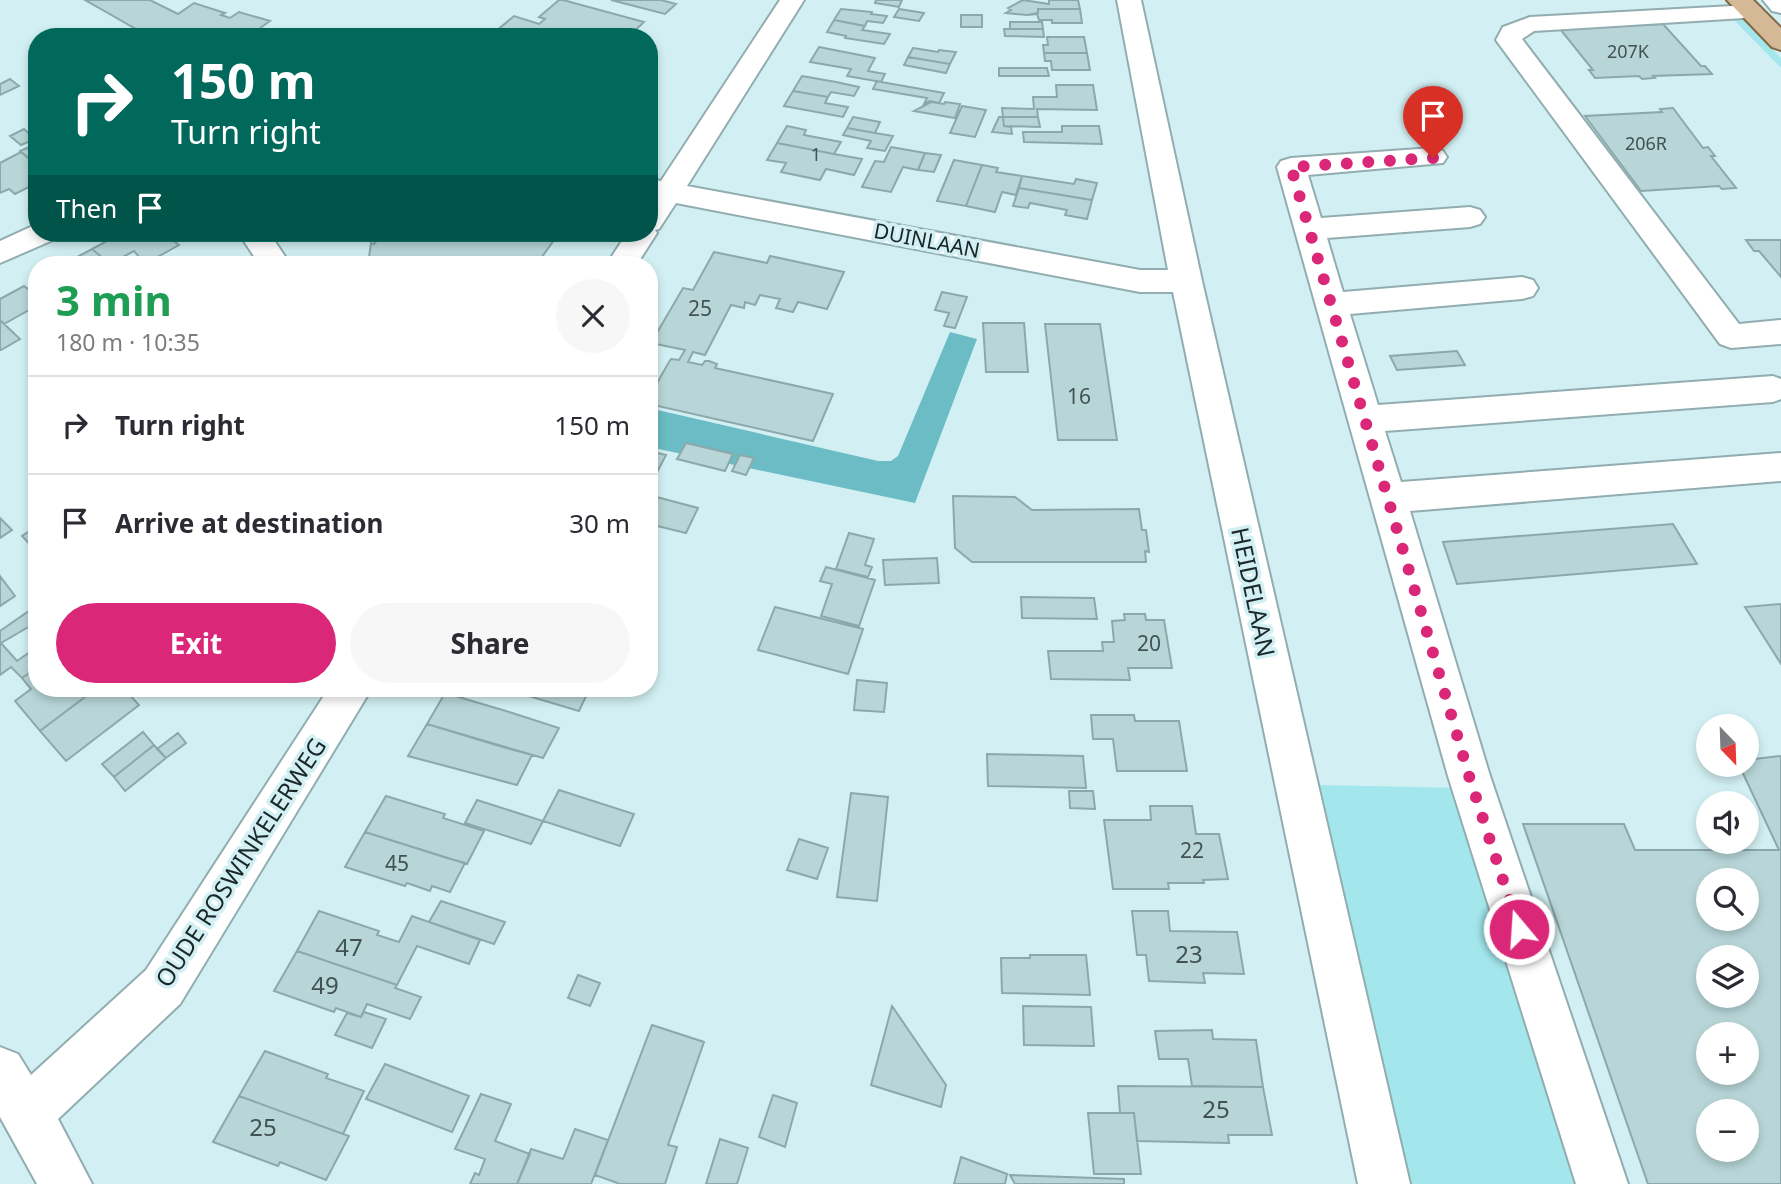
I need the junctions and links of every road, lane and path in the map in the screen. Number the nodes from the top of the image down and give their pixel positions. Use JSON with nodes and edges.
{"nodes":[{"id":1,"x":792,"y":0,"type":"edge"},
{"id":2,"x":1129,"y":0,"type":"edge"},
{"id":3,"x":1755,"y":4,"type":"edge"},
{"id":4,"x":1781,"y":6,"type":"edge"},
{"id":5,"x":1781,"y":42,"type":"edge"},
{"id":6,"x":1433,"y":158,"type":"dead end"},
{"id":7,"x":659,"y":189,"type":"edge"},
{"id":8,"x":1470,"y":217,"type":"dead end"},
{"id":9,"x":1309,"y":229,"type":"junction"},
{"id":10,"x":28,"y":240,"type":"edge"},
{"id":11,"x":0,"y":253,"type":"edge"},
{"id":12,"x":1186,"y":281,"type":"junction"},
{"id":13,"x":1522,"y":288,"type":"dead end"},
{"id":14,"x":1332,"y":304,"type":"junction"},
{"id":15,"x":1781,"y":332,"type":"edge"},
{"id":16,"x":1731,"y":336,"type":"junction"},
{"id":17,"x":1777,"y":395,"type":"edge"},
{"id":18,"x":1365,"y":419,"type":"junction"},
{"id":19,"x":1781,"y":467,"type":"edge"},
{"id":20,"x":1388,"y":498,"type":"junction"},
{"id":21,"x":346,"y":697,"type":"edge"},
{"id":22,"x":0,"y":1072,"type":"edge"},
{"id":23,"x":27,"y":1113,"type":"junction"},
{"id":24,"x":66,"y":1184,"type":"edge"},
{"id":25,"x":1384,"y":1184,"type":"edge"},
{"id":26,"x":1602,"y":1184,"type":"edge"}],
"edges":[{"from":1,"to":7,"type":"street"},
{"from":2,"to":12,"type":"street","name":"HEIDELAAN"},
{"from":3,"to":4,"type":"street"},
{"from":3,"to":5,"type":"main road"},
{"from":3,"to":16,"type":"street"},
{"from":6,"to":9,"type":"street"},
{"from":7,"to":12,"type":"street","name":"DUINLAAN"},
{"from":8,"to":9,"type":"street"},
{"from":9,"to":14,"type":"street"},
{"from":10,"to":11,"type":"street"},
{"from":12,"to":25,"type":"street","name":"HEIDELAAN"},
{"from":13,"to":14,"type":"street"},
{"from":14,"to":18,"type":"street"},
{"from":15,"to":16,"type":"street"},
{"from":16,"to":17,"type":"street"},
{"from":17,"to":18,"type":"street"},
{"from":18,"to":20,"type":"street"},
{"from":19,"to":20,"type":"street"},
{"from":20,"to":26,"type":"street"},
{"from":21,"to":23,"type":"street","name":"OUDE ROSWINKELERWEG"},
{"from":22,"to":23,"type":"street"},
{"from":23,"to":24,"type":"street"}]}
